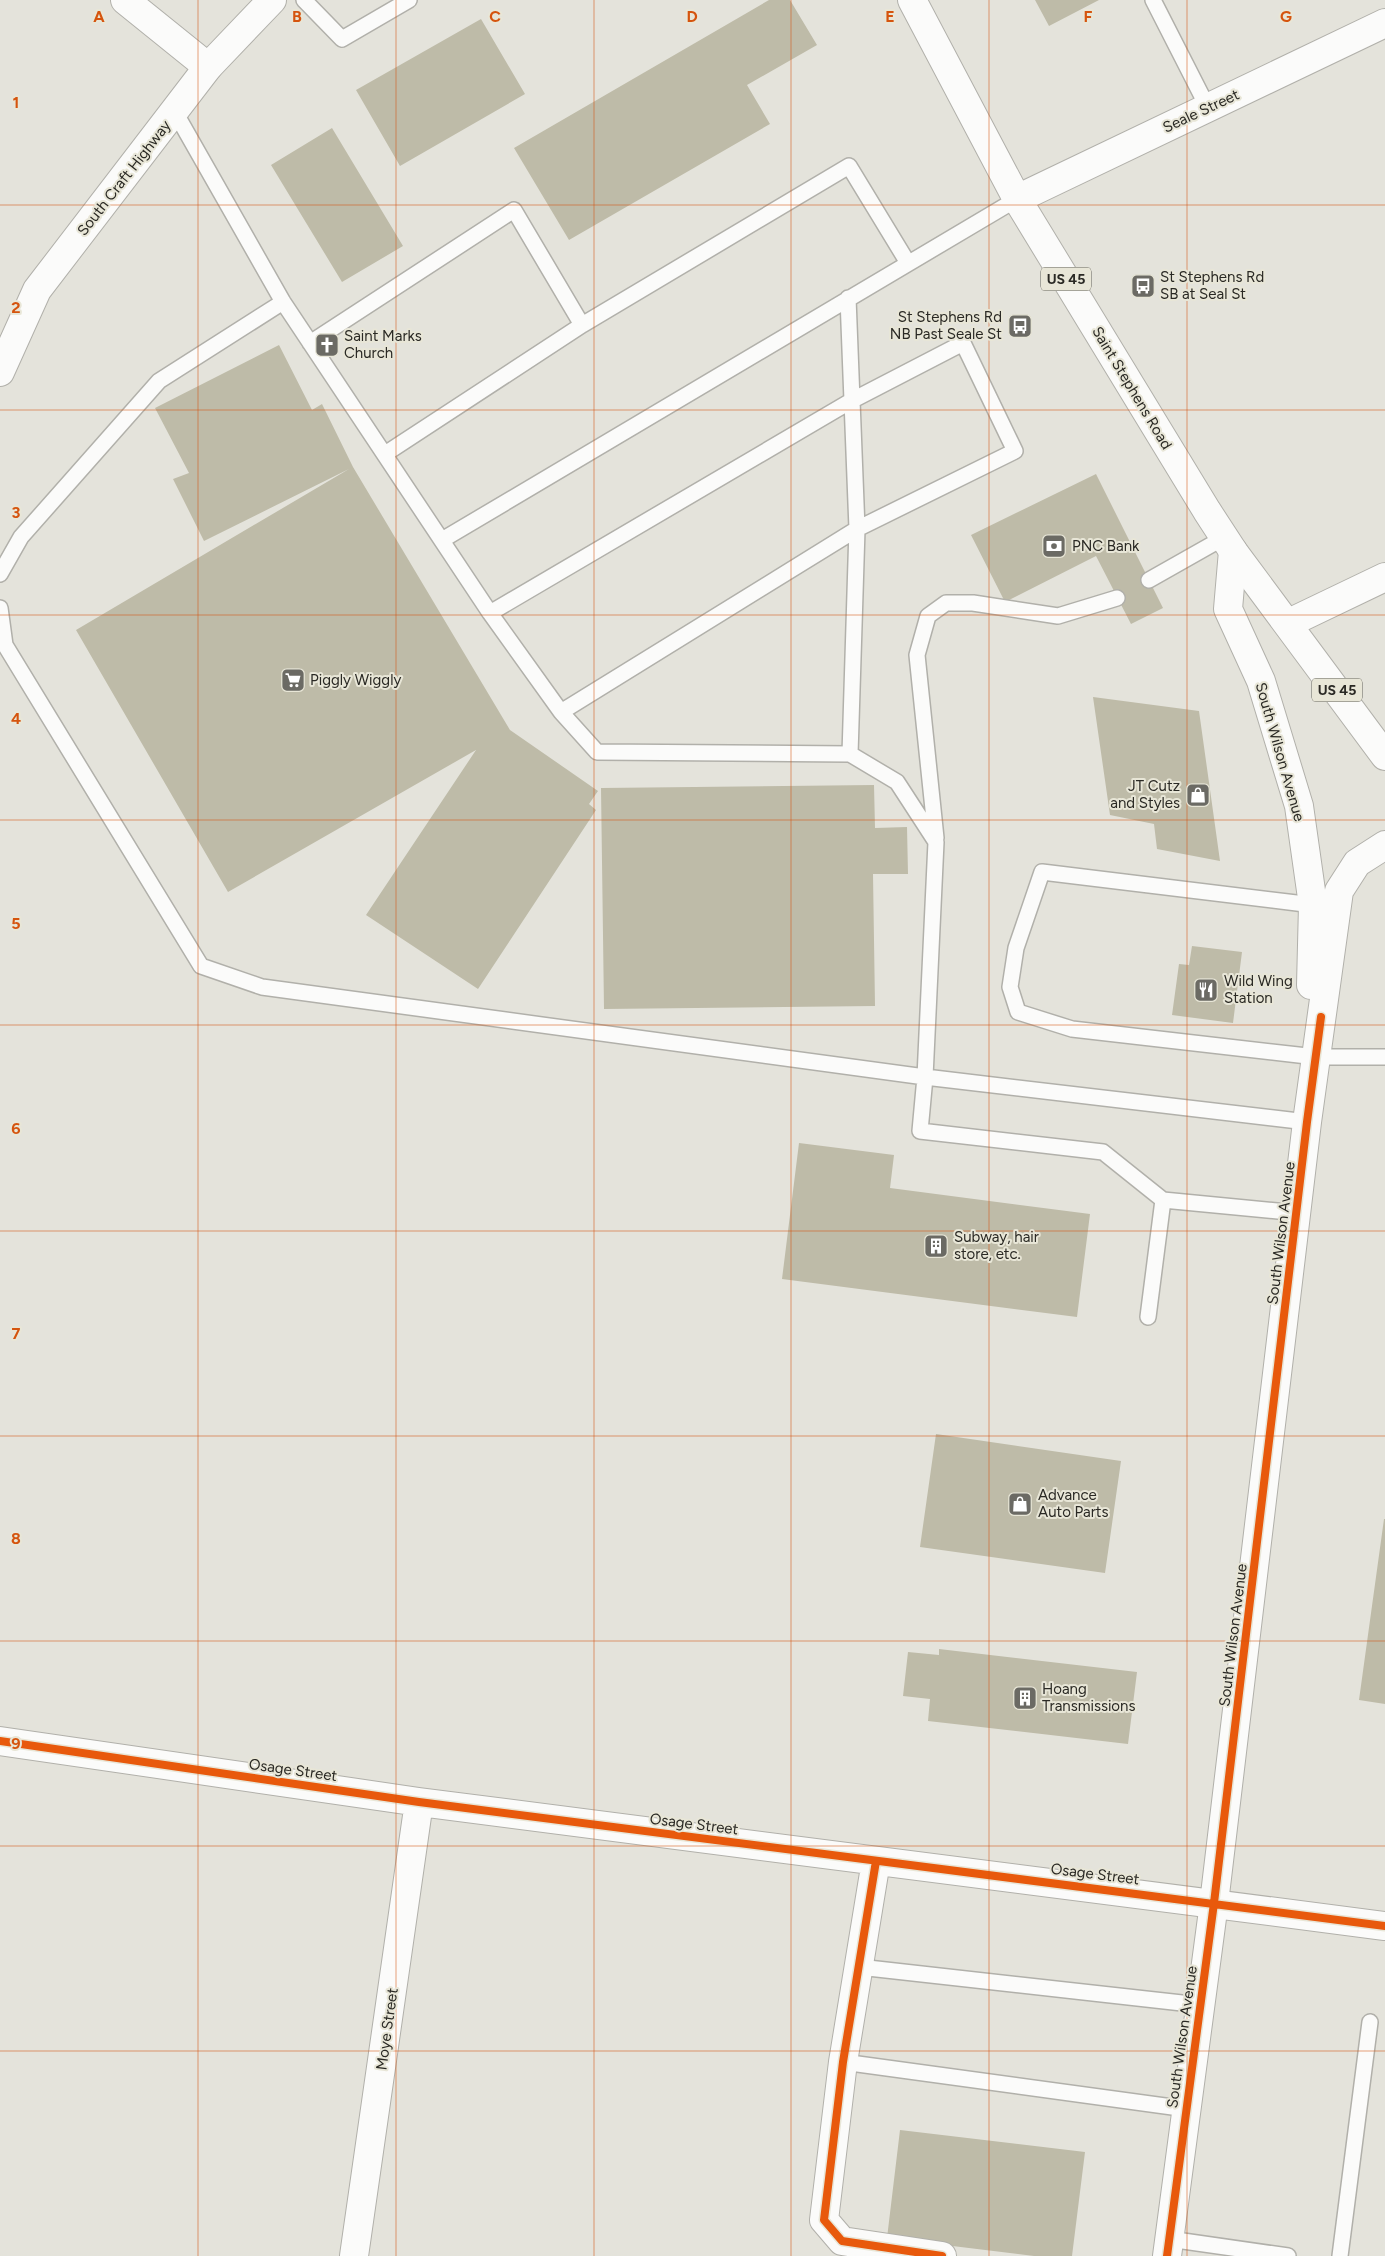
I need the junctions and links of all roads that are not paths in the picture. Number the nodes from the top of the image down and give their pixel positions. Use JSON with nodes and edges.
{"nodes":[{"id":1,"x":125,"y":0,"type":"edge"},
{"id":2,"x":272,"y":0,"type":"edge"},
{"id":3,"x":304,"y":0,"type":"edge"},
{"id":4,"x":409,"y":0,"type":"edge"},
{"id":5,"x":912,"y":0,"type":"edge"},
{"id":6,"x":1152,"y":0,"type":"edge"},
{"id":7,"x":1385,"y":23,"type":"edge"},
{"id":8,"x":208,"y":67,"type":"junction"},
{"id":9,"x":1208,"y":108,"type":"junction"},
{"id":10,"x":175,"y":112,"type":"junction"},
{"id":11,"x":1017,"y":199,"type":"junction"},
{"id":12,"x":908,"y":263,"type":"junction"},
{"id":13,"x":848,"y":298,"type":"junction"},
{"id":14,"x":283,"y":302,"type":"junction"},
{"id":15,"x":582,"y":325,"type":"junction"},
{"id":16,"x":310,"y":343,"type":"junction"},
{"id":17,"x":0,"y":372,"type":"edge"},
{"id":18,"x":851,"y":401,"type":"junction"},
{"id":19,"x":384,"y":454,"type":"junction"},
{"id":20,"x":857,"y":529,"type":"junction"},
{"id":21,"x":442,"y":540,"type":"junction"},
{"id":22,"x":1229,"y":544,"type":"junction"},
{"id":23,"x":0,"y":574,"type":"edge"},
{"id":24,"x":1385,"y":576,"type":"edge"},
{"id":25,"x":1149,"y":580,"type":"dead end"},
{"id":26,"x":1117,"y":598,"type":"dead end"},
{"id":27,"x":0,"y":608,"type":"edge"},
{"id":28,"x":490,"y":613,"type":"junction"},
{"id":29,"x":1289,"y":623,"type":"junction"},
{"id":30,"x":561,"y":712,"type":"junction"},
{"id":31,"x":850,"y":754,"type":"junction"},
{"id":32,"x":1385,"y":756,"type":"edge"},
{"id":33,"x":936,"y":842,"type":"junction"},
{"id":34,"x":1385,"y":845,"type":"edge"},
{"id":35,"x":1312,"y":905,"type":"junction"},
{"id":36,"x":1321,"y":1017,"type":"junction"},
{"id":37,"x":1316,"y":1057,"type":"junction"},
{"id":38,"x":1385,"y":1057,"type":"edge"},
{"id":39,"x":925,"y":1077,"type":"junction"},
{"id":40,"x":1307,"y":1122,"type":"junction"},
{"id":41,"x":1163,"y":1200,"type":"junction"},
{"id":42,"x":1298,"y":1213,"type":"junction"},
{"id":43,"x":1148,"y":1317,"type":"dead end"},
{"id":44,"x":0,"y":1740,"type":"edge"},
{"id":45,"x":420,"y":1802,"type":"junction"},
{"id":46,"x":876,"y":1861,"type":"junction"},
{"id":47,"x":1214,"y":1903,"type":"junction"},
{"id":48,"x":1385,"y":1926,"type":"edge"},
{"id":49,"x":859,"y":1966,"type":"junction"},
{"id":50,"x":1200,"y":2005,"type":"junction"},
{"id":51,"x":1370,"y":2022,"type":"dead end"},
{"id":52,"x":843,"y":2062,"type":"junction"},
{"id":53,"x":1187,"y":2109,"type":"junction"},
{"id":54,"x":1168,"y":2248,"type":"edge"},
{"id":55,"x":354,"y":2256,"type":"edge"},
{"id":56,"x":942,"y":2256,"type":"edge"},
{"id":57,"x":1288,"y":2256,"type":"edge"},
{"id":58,"x":1340,"y":2256,"type":"edge"}],
"edges":[{"from":1,"to":8,"type":"main road"},
{"from":2,"to":8,"type":"main road","name":"South Craft Highway"},
{"from":3,"to":4,"type":"lane"},
{"from":5,"to":11,"type":"main road","name":"Saint Stephens Road","number":"US 45"},
{"from":6,"to":9,"type":"lane"},
{"from":7,"to":9,"type":"main road","name":"Seale Street"},
{"from":8,"to":10,"type":"main road","name":"South Craft Highway"},
{"from":9,"to":11,"type":"main road","name":"Seale Street"},
{"from":10,"to":14,"type":"lane"},
{"from":10,"to":17,"type":"main road","name":"South Craft Highway"},
{"from":11,"to":12,"type":"lane"},
{"from":11,"to":22,"type":"main road","name":"Saint Stephens Road","number":"US 45"},
{"from":12,"to":13,"type":"lane"},
{"from":12,"to":15,"type":"lane"},
{"from":13,"to":18,"type":"lane"},
{"from":13,"to":21,"type":"lane"},
{"from":14,"to":16,"type":"lane"},
{"from":14,"to":23,"type":"lane"},
{"from":15,"to":16,"type":"lane"},
{"from":15,"to":19,"type":"lane"},
{"from":16,"to":19,"type":"lane"},
{"from":18,"to":20,"type":"lane"},
{"from":18,"to":20,"type":"lane"},
{"from":18,"to":28,"type":"lane"},
{"from":19,"to":21,"type":"lane"},
{"from":20,"to":30,"type":"lane"},
{"from":20,"to":31,"type":"lane"},
{"from":21,"to":28,"type":"lane"},
{"from":22,"to":25,"type":"lane"},
{"from":22,"to":29,"type":"main road","name":"Saint Stephens Road","number":"US 45"},
{"from":22,"to":35,"type":"main road","name":"South Wilson Avenue"},
{"from":24,"to":29,"type":"main road"},
{"from":26,"to":33,"type":"lane"},
{"from":27,"to":39,"type":"lane"},
{"from":28,"to":30,"type":"lane"},
{"from":29,"to":32,"type":"main road","name":"Saint Stephens Road","number":"US 45"},
{"from":30,"to":31,"type":"lane"},
{"from":31,"to":33,"type":"lane"},
{"from":33,"to":39,"type":"lane"},
{"from":34,"to":36,"type":"main road","name":"South Wilson Avenue"},
{"from":35,"to":36,"type":"main road","name":"South Wilson Avenue"},
{"from":35,"to":37,"type":"lane"},
{"from":36,"to":37,"type":"main road","name":"South Wilson Avenue"},
{"from":37,"to":38,"type":"lane"},
{"from":37,"to":40,"type":"main road","name":"South Wilson Avenue"},
{"from":39,"to":40,"type":"lane"},
{"from":39,"to":41,"type":"lane"},
{"from":40,"to":42,"type":"main road","name":"South Wilson Avenue"},
{"from":41,"to":42,"type":"lane"},
{"from":41,"to":43,"type":"lane"},
{"from":42,"to":47,"type":"main road","name":"South Wilson Avenue"},
{"from":44,"to":45,"type":"main road","name":"Osage Street"},
{"from":45,"to":46,"type":"main road","name":"Osage Street"},
{"from":45,"to":55,"type":"main road","name":"Moye Street"},
{"from":46,"to":47,"type":"main road","name":"Osage Street"},
{"from":46,"to":49,"type":"main road"},
{"from":47,"to":48,"type":"main road","name":"Osage Street"},
{"from":47,"to":50,"type":"main road","name":"South Wilson Avenue"},
{"from":49,"to":50,"type":"lane"},
{"from":49,"to":52,"type":"main road"},
{"from":50,"to":53,"type":"main road","name":"South Wilson Avenue"},
{"from":51,"to":58,"type":"lane"},
{"from":52,"to":53,"type":"lane"},
{"from":52,"to":56,"type":"main road"},
{"from":53,"to":54,"type":"main road","name":"South Wilson Avenue"},
{"from":54,"to":57,"type":"lane"}]}
